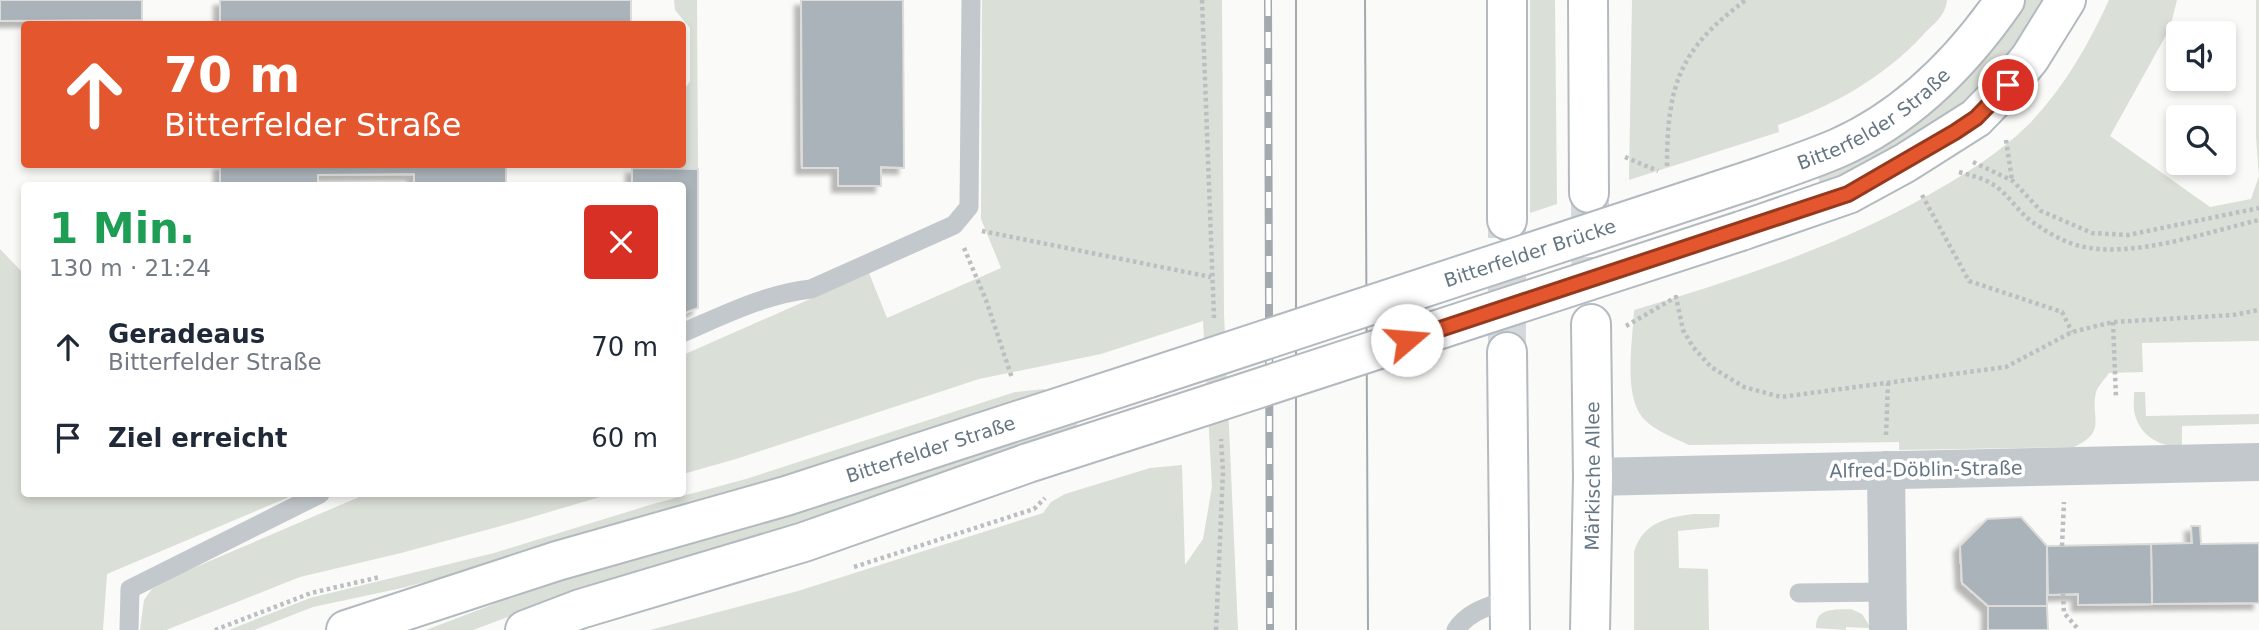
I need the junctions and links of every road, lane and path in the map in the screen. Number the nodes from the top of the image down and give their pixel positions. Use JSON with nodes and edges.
{"nodes":[{"id":1,"x":971,"y":0,"type":"edge"},
{"id":2,"x":1507,"y":0,"type":"edge"},
{"id":3,"x":1588,"y":0,"type":"edge"},
{"id":4,"x":1746,"y":0,"type":"edge"},
{"id":5,"x":2005,"y":0,"type":"edge"},
{"id":6,"x":2057,"y":8,"type":"edge"},
{"id":7,"x":2006,"y":136,"type":"dead end"},
{"id":8,"x":1965,"y":159,"type":"dead end"},
{"id":9,"x":1667,"y":166,"type":"dead end"},
{"id":10,"x":1954,"y":171,"type":"dead end"},
{"id":11,"x":1751,"y":180,"type":"joint"},
{"id":12,"x":2012,"y":181,"type":"junction"},
{"id":13,"x":1590,"y":193,"type":"tunnel mouth"},
{"id":14,"x":1923,"y":197,"type":"dead end"},
{"id":15,"x":2259,"y":208,"type":"edge"},
{"id":16,"x":1507,"y":220,"type":"tunnel mouth"},
{"id":17,"x":2259,"y":220,"type":"edge"},
{"id":18,"x":954,"y":225,"type":"junction"},
{"id":19,"x":1211,"y":276,"type":"dead end"},
{"id":20,"x":2259,"y":310,"type":"edge"},
{"id":21,"x":2113,"y":322,"type":"junction"},
{"id":22,"x":1591,"y":328,"type":"joint"},
{"id":23,"x":686,"y":331,"type":"edge"},
{"id":24,"x":2072,"y":332,"type":"junction"},
{"id":25,"x":1507,"y":352,"type":"tunnel mouth"},
{"id":26,"x":1012,"y":378,"type":"dead end"},
{"id":27,"x":1149,"y":378,"type":"joint"},
{"id":28,"x":1888,"y":383,"type":"junction"},
{"id":29,"x":2116,"y":398,"type":"dead end"},
{"id":30,"x":2259,"y":462,"type":"edge"},
{"id":31,"x":1886,"y":470,"type":"junction"},
{"id":32,"x":1593,"y":477,"type":"junction"},
{"id":33,"x":314,"y":497,"type":"edge"},
{"id":34,"x":712,"y":518,"type":"junction"},
{"id":35,"x":804,"y":542,"type":"junction"},
{"id":36,"x":1887,"y":592,"type":"junction"},
{"id":37,"x":1799,"y":593,"type":"dead end"},
{"id":38,"x":2063,"y":594,"type":"dead end"},
{"id":39,"x":1510,"y":614,"type":"edge"},
{"id":40,"x":129,"y":630,"type":"edge"},
{"id":41,"x":346,"y":630,"type":"edge"},
{"id":42,"x":526,"y":630,"type":"edge"},
{"id":43,"x":1456,"y":630,"type":"edge"},
{"id":44,"x":1590,"y":630,"type":"edge"},
{"id":45,"x":1888,"y":630,"type":"edge"},
{"id":46,"x":2079,"y":630,"type":"edge"}],
"edges":[{"from":1,"to":18,"type":"lane"},
{"from":2,"to":16,"type":"main road"},
{"from":3,"to":13,"type":"main road"},
{"from":4,"to":9,"type":"path"},
{"from":5,"to":11,"type":"main road","name":"Bitterfelder Straße"},
{"from":6,"to":35,"type":"main road","bridge":true},
{"from":7,"to":12,"type":"path"},
{"from":8,"to":12,"type":"path"},
{"from":10,"to":17,"type":"path"},
{"from":11,"to":27,"type":"main road","name":"Bitterfelder Brücke","bridge":true},
{"from":12,"to":15,"type":"path"},
{"from":14,"to":24,"type":"path"},
{"from":18,"to":19,"type":"path"},
{"from":18,"to":23,"type":"lane"},
{"from":18,"to":26,"type":"path"},
{"from":20,"to":21,"type":"path"},
{"from":21,"to":24,"type":"path"},
{"from":21,"to":29,"type":"path"},
{"from":22,"to":28,"type":"path"},
{"from":22,"to":32,"type":"main road","name":"Märkische Allee"},
{"from":24,"to":28,"type":"path"},
{"from":25,"to":39,"type":"main road"},
{"from":27,"to":34,"type":"main road","name":"Bitterfelder Straße"},
{"from":28,"to":31,"type":"path"},
{"from":30,"to":31,"type":"street","name":"Alfred-Döblin-Straße"},
{"from":31,"to":32,"type":"street","name":"Alfred-Döblin-Straße"},
{"from":31,"to":36,"type":"street"},
{"from":32,"to":44,"type":"main road","name":"Märkische Allee"},
{"from":33,"to":40,"type":"lane"},
{"from":34,"to":35,"type":"main road"},
{"from":34,"to":41,"type":"main road","name":"Bitterfelder Straße"},
{"from":35,"to":42,"type":"main road"},
{"from":36,"to":37,"type":"lane"},
{"from":36,"to":45,"type":"street"},
{"from":38,"to":46,"type":"path"},
{"from":39,"to":43,"type":"lane"}]}
